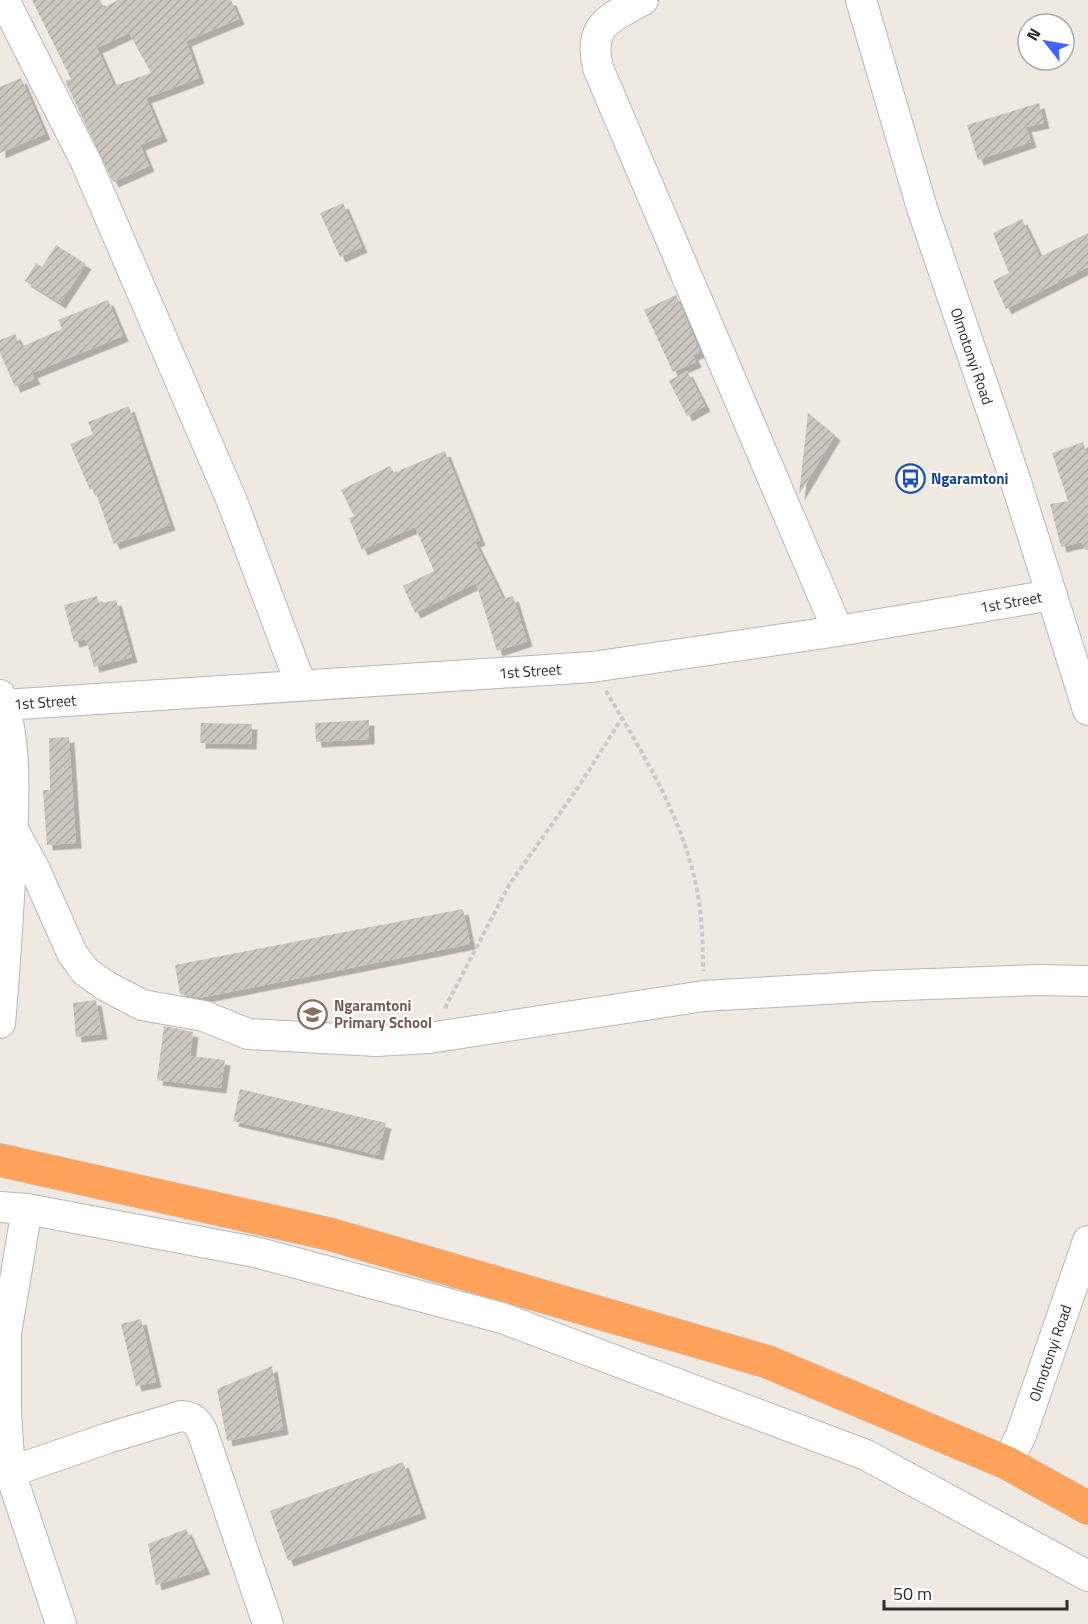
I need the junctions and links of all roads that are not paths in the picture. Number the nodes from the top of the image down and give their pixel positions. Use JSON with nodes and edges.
{"nodes":[{"id":1,"x":4,"y":0,"type":"edge"},
{"id":2,"x":643,"y":0,"type":"edge"},
{"id":3,"x":861,"y":0,"type":"edge"},
{"id":4,"x":1052,"y":595,"type":"junction"},
{"id":5,"x":838,"y":631,"type":"junction"},
{"id":6,"x":301,"y":685,"type":"junction"},
{"id":7,"x":2,"y":700,"type":"edge"},
{"id":8,"x":1088,"y":710,"type":"edge"},
{"id":9,"x":12,"y":828,"type":"junction"},
{"id":10,"x":1088,"y":981,"type":"edge"},
{"id":11,"x":0,"y":1023,"type":"edge"},
{"id":12,"x":0,"y":1160,"type":"edge"},
{"id":13,"x":13,"y":1208,"type":"edge"},
{"id":14,"x":1088,"y":1241,"type":"edge"},
{"id":15,"x":1007,"y":1463,"type":"junction"},
{"id":16,"x":10,"y":1473,"type":"junction"},
{"id":17,"x":1088,"y":1508,"type":"edge"},
{"id":18,"x":1088,"y":1576,"type":"edge"},
{"id":19,"x":61,"y":1624,"type":"edge"},
{"id":20,"x":268,"y":1624,"type":"edge"}],
"edges":[{"from":1,"to":6,"type":"street"},
{"from":2,"to":5,"type":"street"},
{"from":3,"to":4,"type":"street","name":"Olmotonyi Road"},
{"from":4,"to":5,"type":"street","name":"1st Street"},
{"from":4,"to":8,"type":"street","name":"Olmotonyi Road"},
{"from":5,"to":6,"type":"street","name":"1st Street"},
{"from":6,"to":7,"type":"street","name":"1st Street"},
{"from":7,"to":9,"type":"street"},
{"from":9,"to":10,"type":"street"},
{"from":9,"to":11,"type":"street"},
{"from":12,"to":15,"type":"highway"},
{"from":13,"to":16,"type":"street"},
{"from":13,"to":18,"type":"street"},
{"from":14,"to":15,"type":"street","name":"Olmotonyi Road"},
{"from":15,"to":17,"type":"highway"},
{"from":16,"to":19,"type":"street"},
{"from":16,"to":20,"type":"street"}]}
